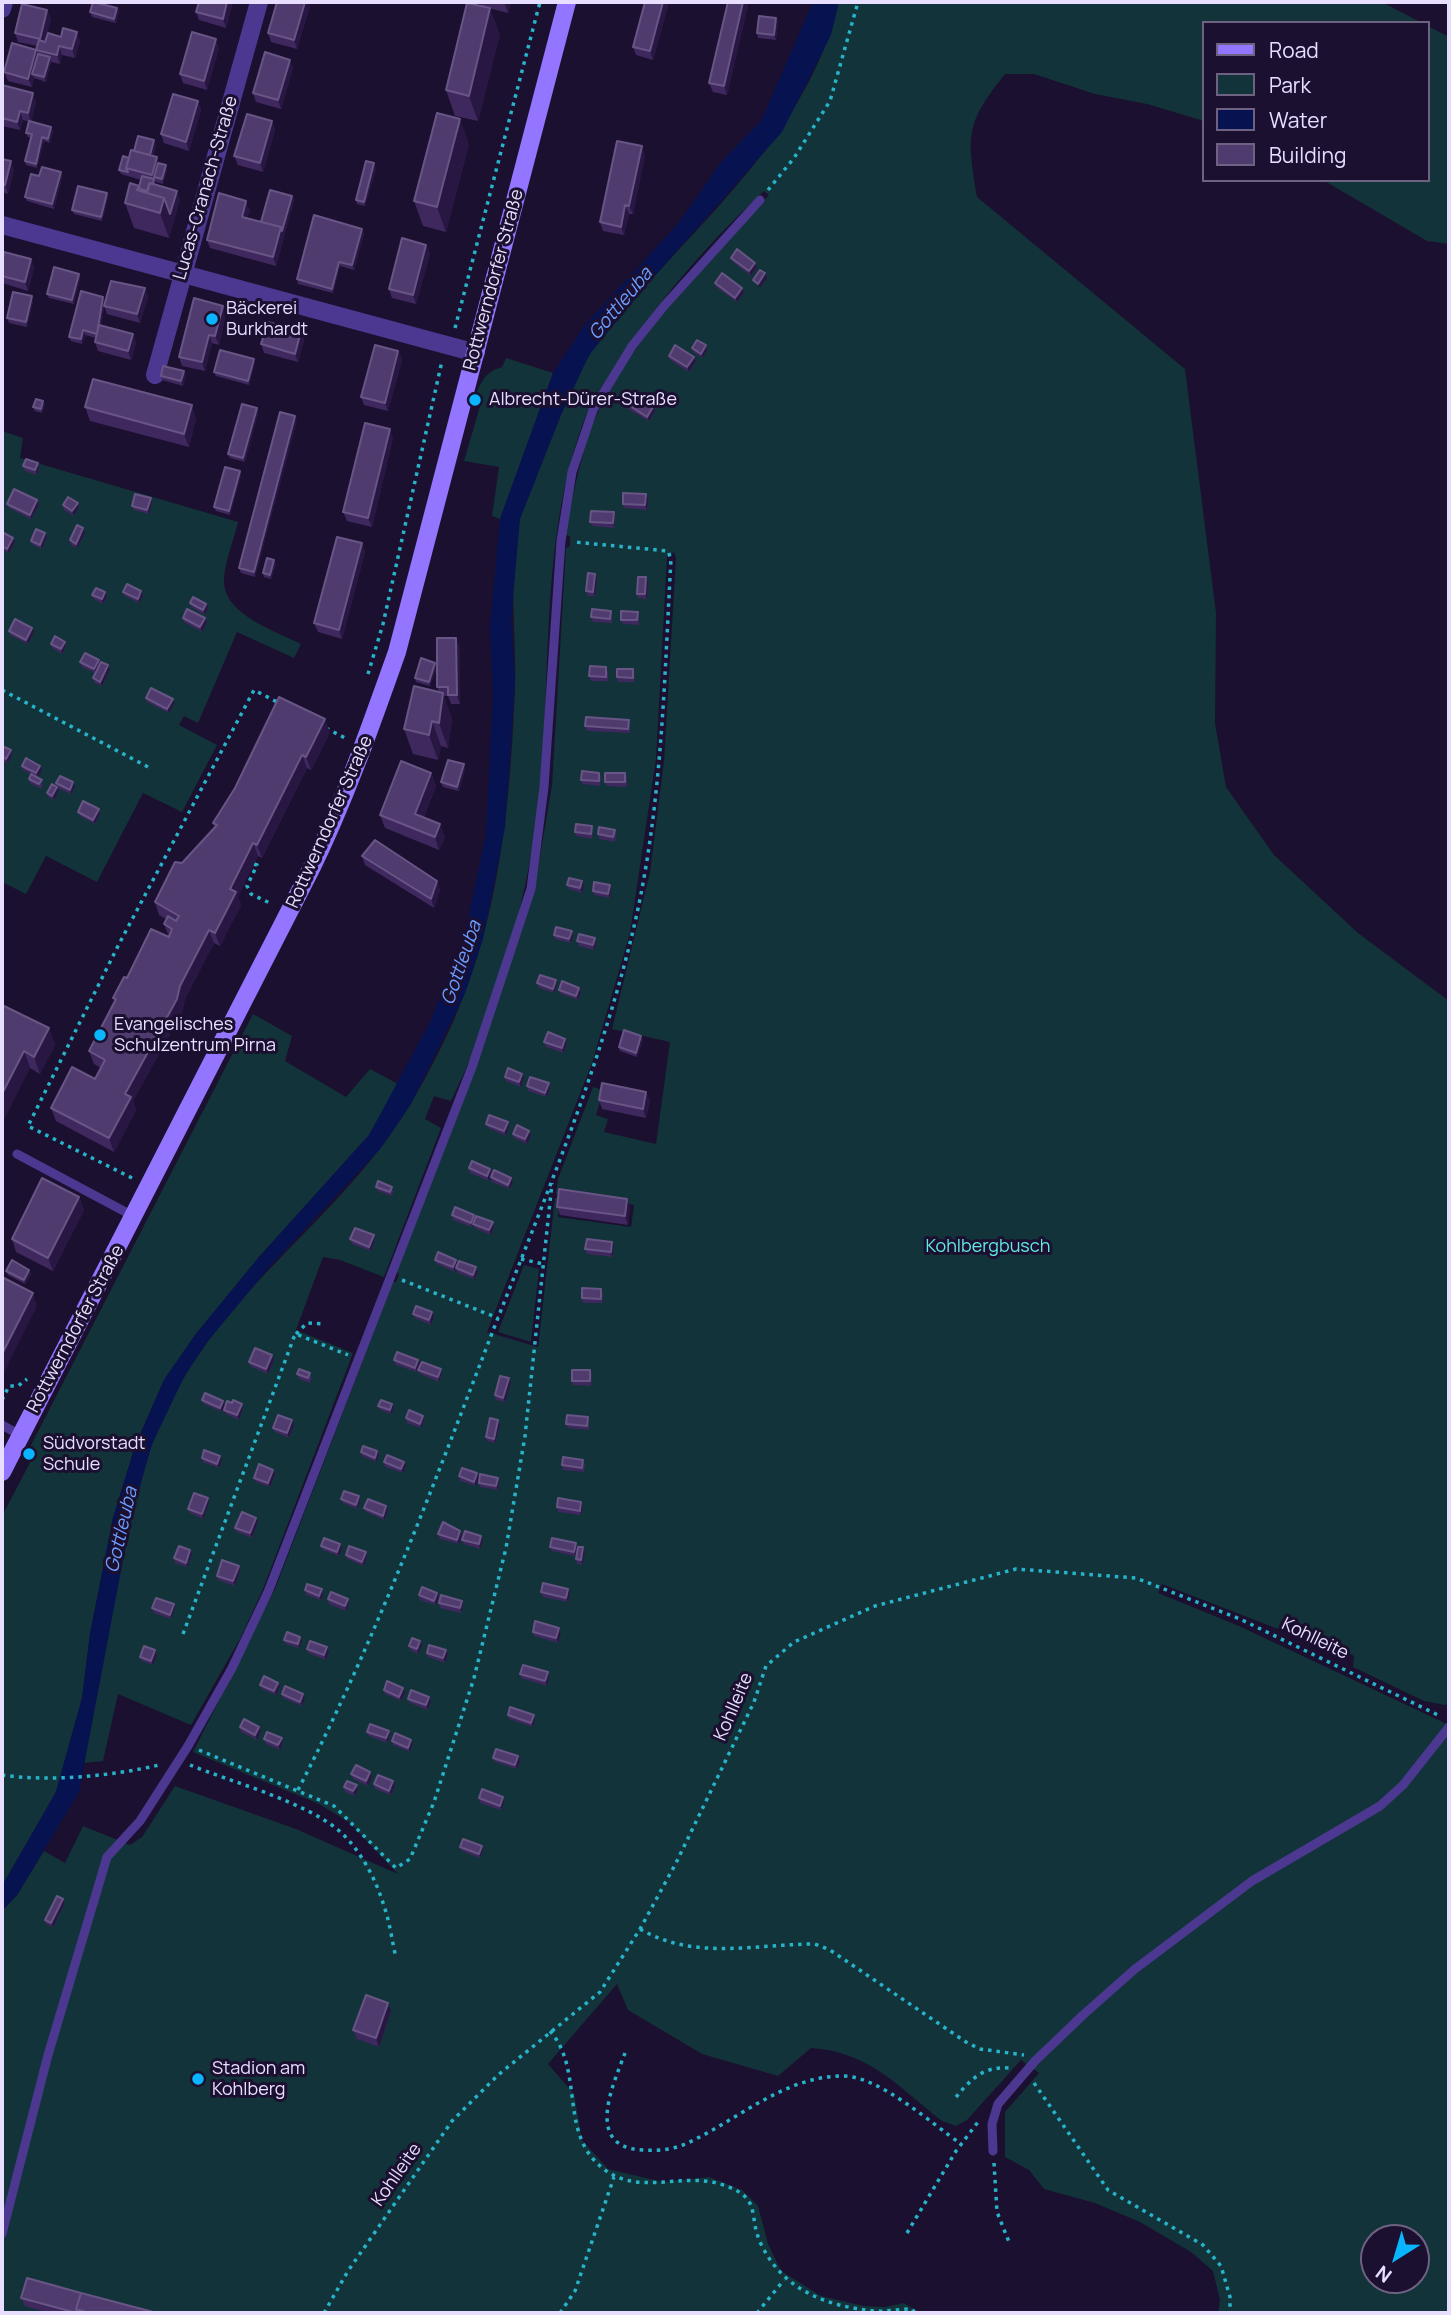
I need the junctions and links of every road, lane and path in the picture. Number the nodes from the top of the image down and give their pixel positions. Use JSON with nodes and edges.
{"nodes":[{"id":1,"x":4,"y":2,"type":"edge"},
{"id":2,"x":259,"y":2,"type":"edge"},
{"id":3,"x":567,"y":2,"type":"edge"},
{"id":4,"x":858,"y":2,"type":"edge"},
{"id":5,"x":2,"y":9,"type":"edge"},
{"id":6,"x":760,"y":200,"type":"joint"},
{"id":7,"x":2,"y":225,"type":"edge"},
{"id":8,"x":181,"y":275,"type":"junction"},
{"id":9,"x":476,"y":353,"type":"junction"},
{"id":10,"x":155,"y":375,"type":"dead end"},
{"id":11,"x":561,"y":541,"type":"junction"},
{"id":12,"x":370,"y":664,"type":"dead end"},
{"id":13,"x":365,"y":686,"type":"dead end"},
{"id":14,"x":2,"y":690,"type":"edge"},
{"id":15,"x":288,"y":708,"type":"edge"},
{"id":16,"x":322,"y":726,"type":"edge"},
{"id":17,"x":350,"y":728,"type":"dead end"},
{"id":18,"x":345,"y":738,"type":"junction"},
{"id":19,"x":341,"y":749,"type":"dead end"},
{"id":20,"x":150,"y":768,"type":"dead end"},
{"id":21,"x":254,"y":864,"type":"dead end"},
{"id":22,"x":278,"y":892,"type":"dead end"},
{"id":23,"x":272,"y":904,"type":"junction"},
{"id":24,"x":266,"y":916,"type":"dead end"},
{"id":25,"x":17,"y":1154,"type":"dead end"},
{"id":26,"x":138,"y":1167,"type":"dead end"},
{"id":27,"x":132,"y":1178,"type":"junction"},
{"id":28,"x":553,"y":1178,"type":"junction"},
{"id":29,"x":117,"y":1208,"type":"junction"},
{"id":30,"x":135,"y":1217,"type":"junction"},
{"id":31,"x":521,"y":1259,"type":"junction"},
{"id":32,"x":543,"y":1264,"type":"junction"},
{"id":33,"x":390,"y":1276,"type":"junction"},
{"id":34,"x":498,"y":1318,"type":"junction"},
{"id":35,"x":325,"y":1324,"type":"dead end"},
{"id":36,"x":296,"y":1334,"type":"junction"},
{"id":37,"x":357,"y":1359,"type":"junction"},
{"id":38,"x":32,"y":1372,"type":"dead end"},
{"id":39,"x":2,"y":1400,"type":"edge"},
{"id":40,"x":2,"y":1425,"type":"edge"},
{"id":41,"x":20,"y":1435,"type":"junction"},
{"id":42,"x":2,"y":1472,"type":"edge"},
{"id":43,"x":183,"y":1634,"type":"dead end"},
{"id":44,"x":1449,"y":1720,"type":"edge"},
{"id":45,"x":1449,"y":1727,"type":"edge"},
{"id":46,"x":188,"y":1746,"type":"junction"},
{"id":47,"x":178,"y":1761,"type":"junction"},
{"id":48,"x":2,"y":1776,"type":"edge"},
{"id":49,"x":298,"y":1790,"type":"junction"},
{"id":50,"x":640,"y":1929,"type":"junction"},
{"id":51,"x":396,"y":1958,"type":"dead end"},
{"id":52,"x":550,"y":2031,"type":"junction"},
{"id":53,"x":625,"y":2053,"type":"dead end"},
{"id":54,"x":1035,"y":2061,"type":"junction"},
{"id":55,"x":1024,"y":2073,"type":"junction"},
{"id":56,"x":956,"y":2097,"type":"dead end"},
{"id":57,"x":974,"y":2126,"type":"dead end"},
{"id":58,"x":961,"y":2144,"type":"junction"},
{"id":59,"x":993,"y":2151,"type":"joint"},
{"id":60,"x":614,"y":2176,"type":"junction"},
{"id":61,"x":907,"y":2233,"type":"dead end"},
{"id":62,"x":2,"y":2234,"type":"edge"},
{"id":63,"x":1009,"y":2242,"type":"dead end"},
{"id":64,"x":785,"y":2279,"type":"junction"},
{"id":65,"x":324,"y":2313,"type":"edge"},
{"id":66,"x":560,"y":2313,"type":"edge"},
{"id":67,"x":757,"y":2313,"type":"edge"},
{"id":68,"x":915,"y":2313,"type":"edge"},
{"id":69,"x":1230,"y":2313,"type":"edge"}],
"edges":[{"from":1,"to":5,"type":"street"},
{"from":2,"to":8,"type":"street","name":"Lucas-Cranach-Straße"},
{"from":3,"to":9,"type":"main road","name":"Rottwerndorfer Straße"},
{"from":4,"to":6,"type":"path"},
{"from":6,"to":11,"type":"lane"},
{"from":7,"to":8,"type":"street"},
{"from":8,"to":9,"type":"street"},
{"from":8,"to":10,"type":"street","name":"Lucas-Cranach-Straße"},
{"from":9,"to":30,"type":"main road","name":"Rottwerndorfer Straße"},
{"from":11,"to":28,"type":"path"},
{"from":11,"to":33,"type":"lane"},
{"from":12,"to":13,"type":"path"},
{"from":14,"to":20,"type":"path"},
{"from":15,"to":27,"type":"path"},
{"from":16,"to":18,"type":"path"},
{"from":17,"to":18,"type":"path"},
{"from":18,"to":19,"type":"path"},
{"from":21,"to":23,"type":"path"},
{"from":22,"to":23,"type":"path"},
{"from":23,"to":24,"type":"path"},
{"from":25,"to":29,"type":"lane"},
{"from":26,"to":27,"type":"path"},
{"from":27,"to":29,"type":"path"},
{"from":28,"to":31,"type":"path"},
{"from":28,"to":32,"type":"path"},
{"from":29,"to":30,"type":"lane"},
{"from":30,"to":41,"type":"main road","name":"Rottwerndorfer Straße"},
{"from":31,"to":32,"type":"path"},
{"from":31,"to":34,"type":"path"},
{"from":32,"to":49,"type":"path"},
{"from":33,"to":34,"type":"path"},
{"from":33,"to":37,"type":"lane"},
{"from":34,"to":49,"type":"path"},
{"from":35,"to":36,"type":"path"},
{"from":36,"to":37,"type":"path"},
{"from":36,"to":43,"type":"path"},
{"from":37,"to":46,"type":"lane"},
{"from":38,"to":39,"type":"path"},
{"from":40,"to":41,"type":"lane"},
{"from":41,"to":42,"type":"main road","name":"Rottwerndorfer Straße"},
{"from":44,"to":50,"type":"path","name":"Kohlleite"},
{"from":45,"to":54,"type":"lane"},
{"from":46,"to":47,"type":"lane"},
{"from":46,"to":49,"type":"path"},
{"from":47,"to":48,"type":"path"},
{"from":47,"to":51,"type":"path"},
{"from":47,"to":62,"type":"lane"},
{"from":50,"to":52,"type":"path","name":"Kohlleite"},
{"from":50,"to":54,"type":"path"},
{"from":52,"to":60,"type":"path"},
{"from":52,"to":65,"type":"path","name":"Kohlleite"},
{"from":53,"to":58,"type":"path"},
{"from":54,"to":55,"type":"lane"},
{"from":55,"to":56,"type":"path"},
{"from":55,"to":59,"type":"lane"},
{"from":55,"to":69,"type":"path"},
{"from":57,"to":58,"type":"path"},
{"from":58,"to":61,"type":"path"},
{"from":59,"to":63,"type":"path"},
{"from":60,"to":64,"type":"path"},
{"from":60,"to":66,"type":"path"},
{"from":64,"to":67,"type":"path"},
{"from":64,"to":68,"type":"path"}]}
